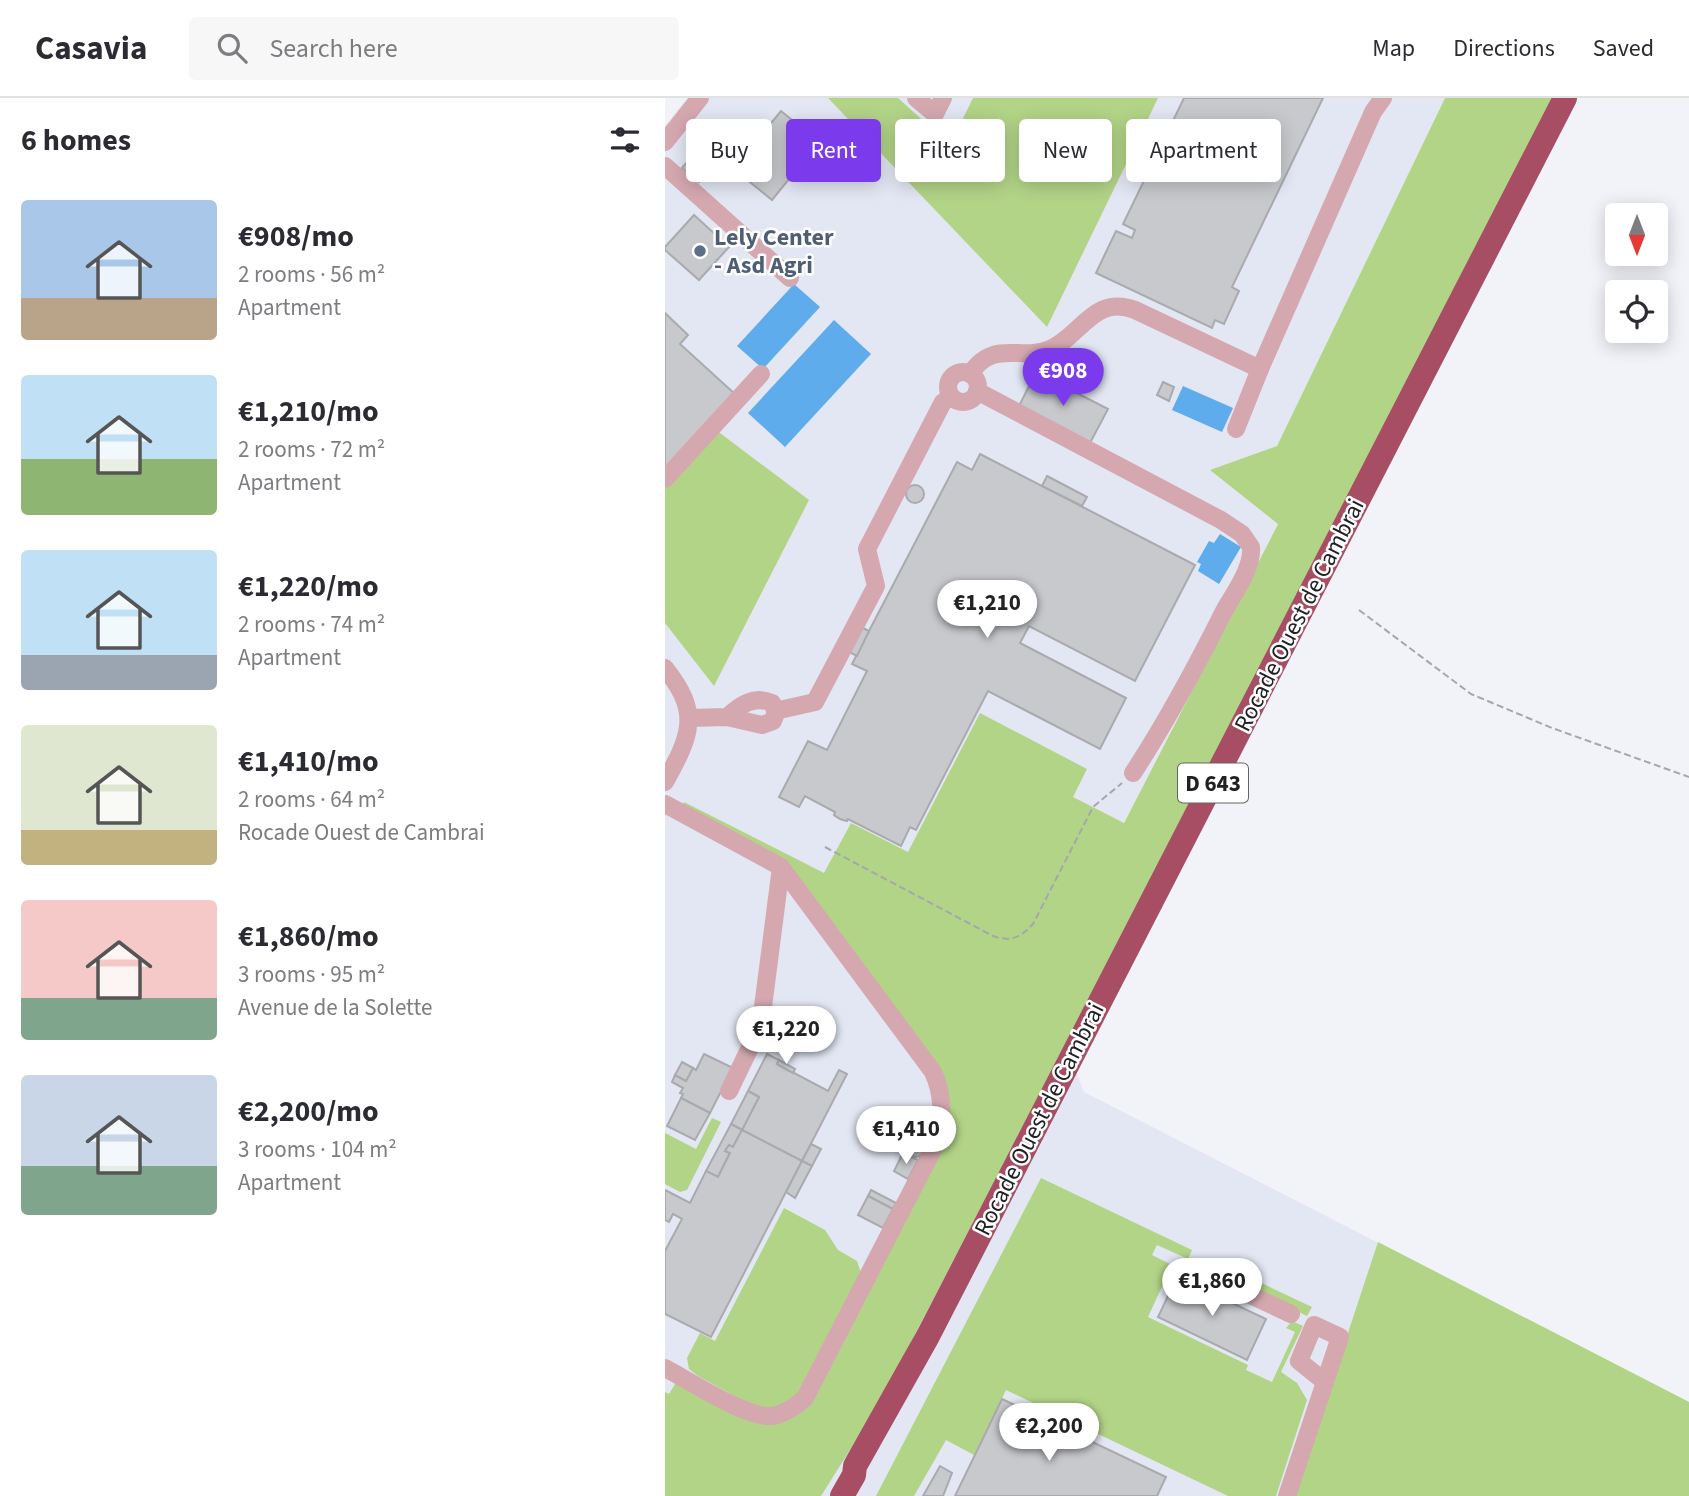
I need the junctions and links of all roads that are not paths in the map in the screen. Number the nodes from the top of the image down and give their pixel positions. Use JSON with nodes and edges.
{"nodes":[{"id":1,"x":700,"y":98,"type":"edge"},
{"id":2,"x":916,"y":98,"type":"edge"},
{"id":3,"x":943,"y":98,"type":"edge"},
{"id":4,"x":1383,"y":98,"type":"edge"},
{"id":5,"x":1565,"y":98,"type":"edge"},
{"id":6,"x":665,"y":142,"type":"edge"},
{"id":7,"x":665,"y":166,"type":"edge"},
{"id":8,"x":790,"y":278,"type":"dead end"},
{"id":9,"x":1260,"y":369,"type":"junction"},
{"id":10,"x":761,"y":374,"type":"dead end"},
{"id":11,"x":970,"y":374,"type":"junction"},
{"id":12,"x":977,"y":391,"type":"junction"},
{"id":13,"x":953,"y":397,"type":"junction"},
{"id":14,"x":1236,"y":429,"type":"dead end"},
{"id":15,"x":665,"y":479,"type":"edge"},
{"id":16,"x":665,"y":668,"type":"edge"},
{"id":17,"x":689,"y":718,"type":"junction"},
{"id":18,"x":1133,"y":773,"type":"road end"},
{"id":19,"x":665,"y":782,"type":"edge"},
{"id":20,"x":665,"y":804,"type":"edge"},
{"id":21,"x":781,"y":867,"type":"junction"},
{"id":22,"x":729,"y":1091,"type":"dead end"},
{"id":23,"x":1190,"y":1267,"type":"dead end"},
{"id":24,"x":1291,"y":1314,"type":"dead end"},
{"id":25,"x":665,"y":1368,"type":"edge"},
{"id":26,"x":1325,"y":1382,"type":"dead end"},
{"id":27,"x":855,"y":1466,"type":"junction"},
{"id":28,"x":829,"y":1496,"type":"edge"},
{"id":29,"x":842,"y":1496,"type":"edge"},
{"id":30,"x":1287,"y":1496,"type":"edge"}],
"edges":[{"from":1,"to":6,"type":"street"},
{"from":2,"to":3,"type":"street"},
{"from":4,"to":9,"type":"street"},
{"from":5,"to":27,"type":"highway","name":"Rocade Ouest de Cambrai","number":"D 643"},
{"from":7,"to":8,"type":"street"},
{"from":9,"to":11,"type":"street"},
{"from":9,"to":14,"type":"street"},
{"from":10,"to":15,"type":"street"},
{"from":11,"to":12,"type":"street"},
{"from":11,"to":13,"type":"street"},
{"from":12,"to":13,"type":"street"},
{"from":12,"to":18,"type":"street"},
{"from":13,"to":17,"type":"street"},
{"from":16,"to":17,"type":"street"},
{"from":17,"to":19,"type":"street"},
{"from":20,"to":21,"type":"street"},
{"from":21,"to":22,"type":"street"},
{"from":21,"to":25,"type":"street"},
{"from":23,"to":24,"type":"street"},
{"from":26,"to":30,"type":"street"},
{"from":27,"to":28,"type":"highway","name":"Rocade Ouest de Cambrai","number":"D 643"},
{"from":27,"to":29,"type":"highway","name":"Rocade Ouest de Cambrai","number":"D 643"}]}
